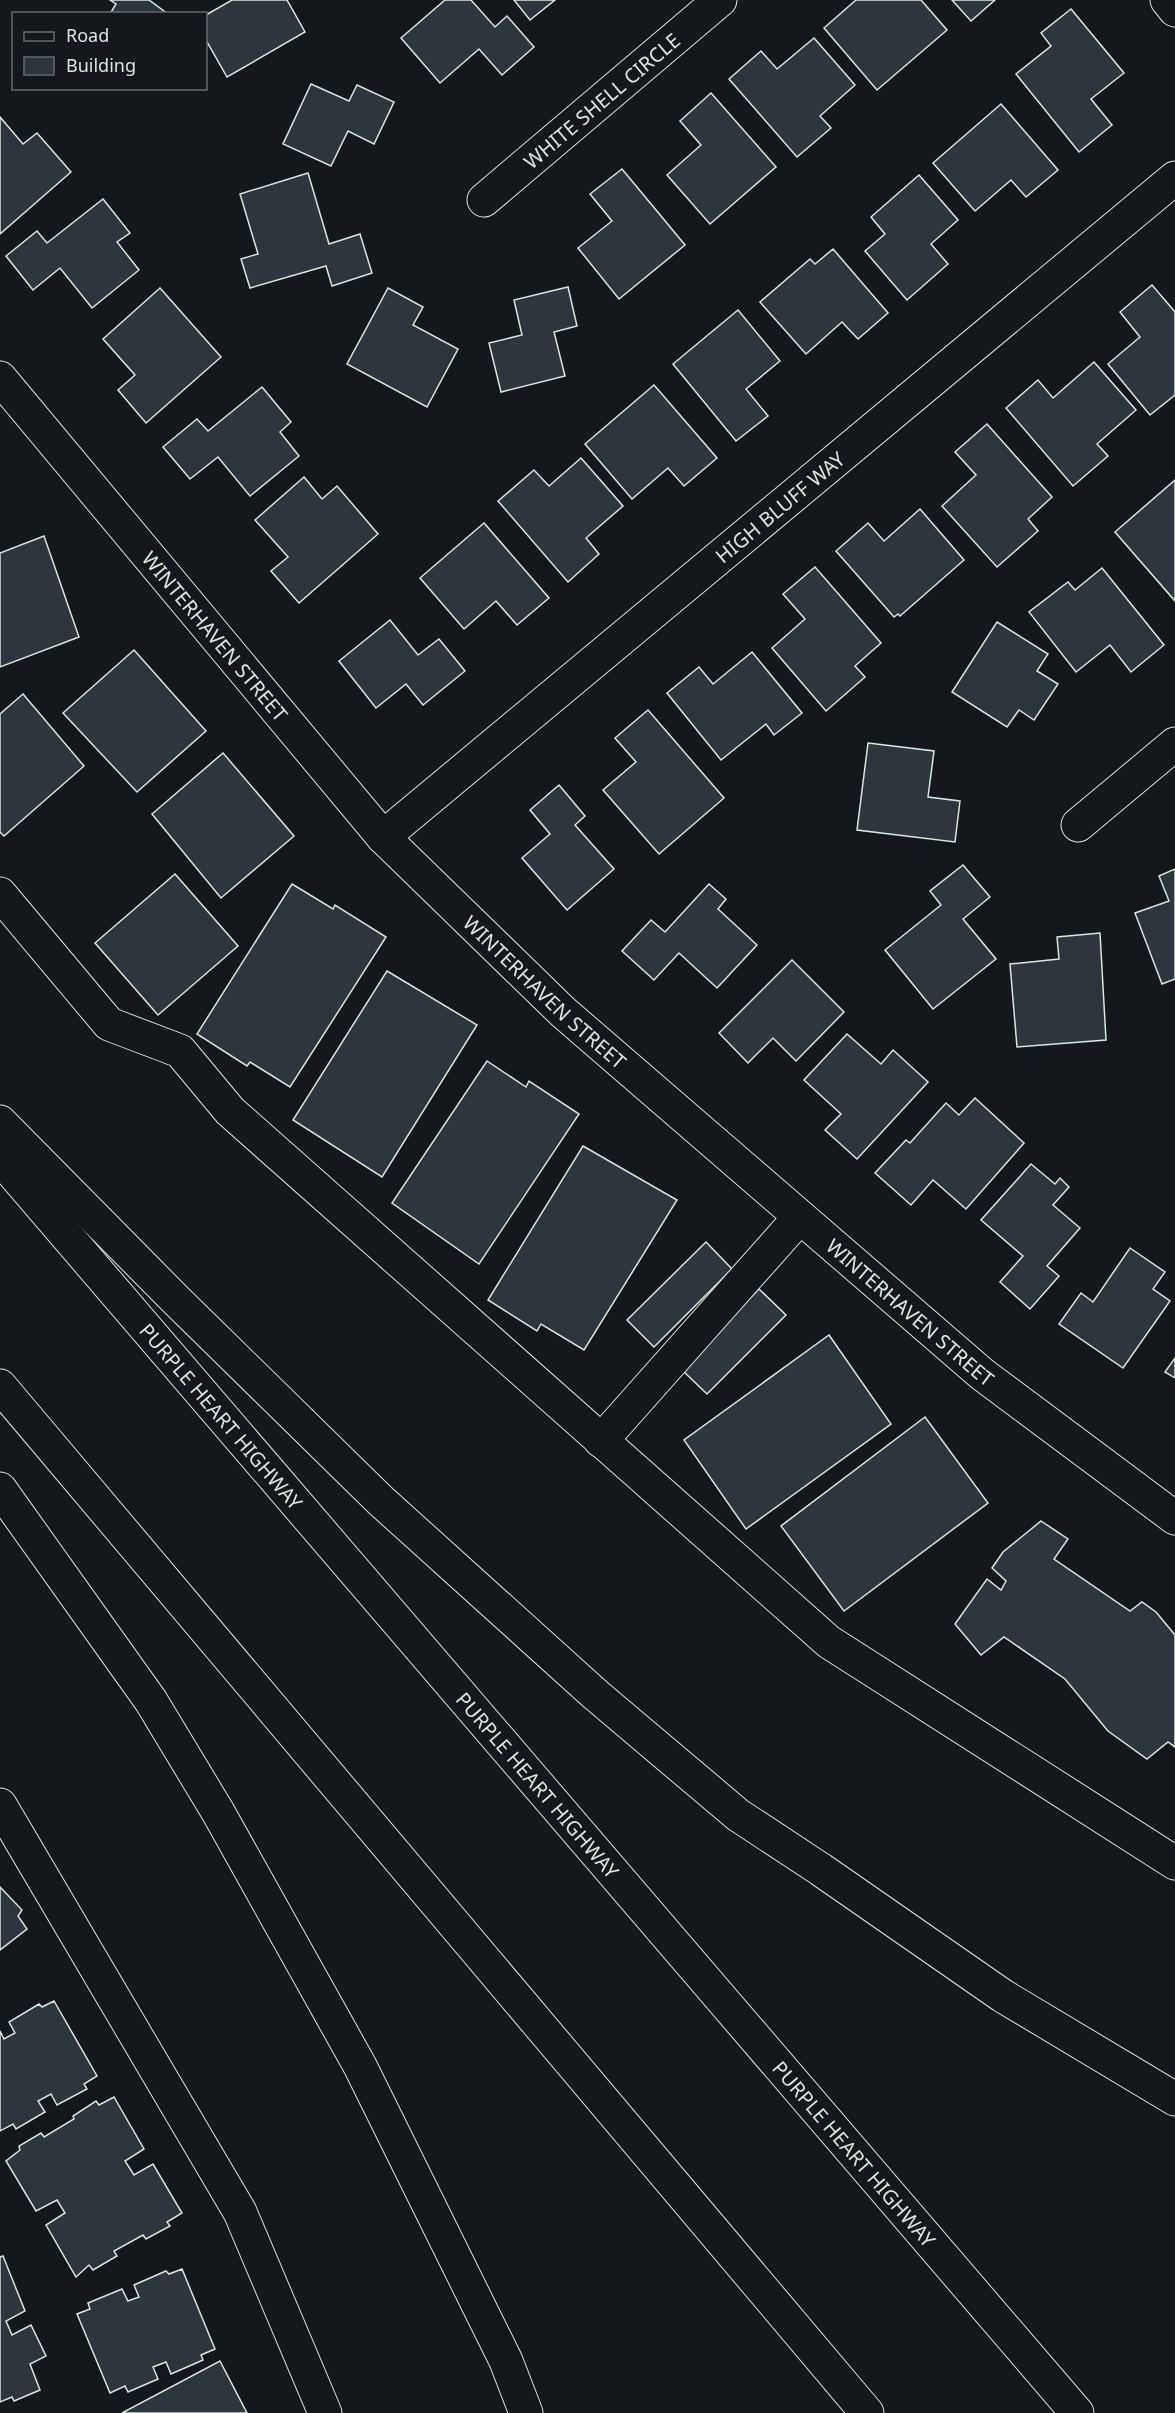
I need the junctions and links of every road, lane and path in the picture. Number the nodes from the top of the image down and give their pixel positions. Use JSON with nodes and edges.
{"nodes":[{"id":1,"x":720,"y":0,"type":"edge"},
{"id":2,"x":1167,"y":0,"type":"edge"},
{"id":3,"x":1175,"y":10,"type":"edge"},
{"id":4,"x":1175,"y":178,"type":"edge"},
{"id":5,"x":484,"y":200,"type":"dead end"},
{"id":6,"x":0,"y":378,"type":"edge"},
{"id":7,"x":1175,"y":744,"type":"edge"},
{"id":8,"x":1078,"y":825,"type":"dead end"},
{"id":9,"x":383,"y":837,"type":"junction"},
{"id":10,"x":0,"y":894,"type":"edge"},
{"id":11,"x":0,"y":1122,"type":"edge"},
{"id":12,"x":0,"y":1158,"type":"edge"},
{"id":13,"x":800,"y":1217,"type":"junction"},
{"id":14,"x":0,"y":1386,"type":"edge"},
{"id":15,"x":601,"y":1441,"type":"junction"},
{"id":16,"x":0,"y":1489,"type":"edge"},
{"id":17,"x":1175,"y":1518,"type":"edge"},
{"id":18,"x":0,"y":1805,"type":"edge"},
{"id":19,"x":1175,"y":1863,"type":"edge"},
{"id":20,"x":1175,"y":2099,"type":"edge"},
{"id":21,"x":325,"y":2413,"type":"edge"},
{"id":22,"x":526,"y":2413,"type":"edge"},
{"id":23,"x":867,"y":2413,"type":"edge"},
{"id":24,"x":1077,"y":2413,"type":"edge"}],
"edges":[{"from":1,"to":5,"type":"main road","name":"WHITE SHELL CIRCLE"},
{"from":2,"to":3,"type":"main road"},
{"from":4,"to":9,"type":"main road","name":"HIGH BLUFF WAY"},
{"from":6,"to":9,"type":"main road","name":"WINTERHAVEN STREET"},
{"from":7,"to":8,"type":"main road"},
{"from":9,"to":13,"type":"main road","name":"WINTERHAVEN STREET"},
{"from":10,"to":15,"type":"main road"},
{"from":11,"to":20,"type":"main road"},
{"from":12,"to":24,"type":"main road","name":"PURPLE HEART HIGHWAY"},
{"from":13,"to":15,"type":"main road"},
{"from":13,"to":17,"type":"main road","name":"WINTERHAVEN STREET"},
{"from":14,"to":23,"type":"main road"},
{"from":15,"to":19,"type":"main road"},
{"from":16,"to":22,"type":"main road"},
{"from":18,"to":21,"type":"main road"}]}
